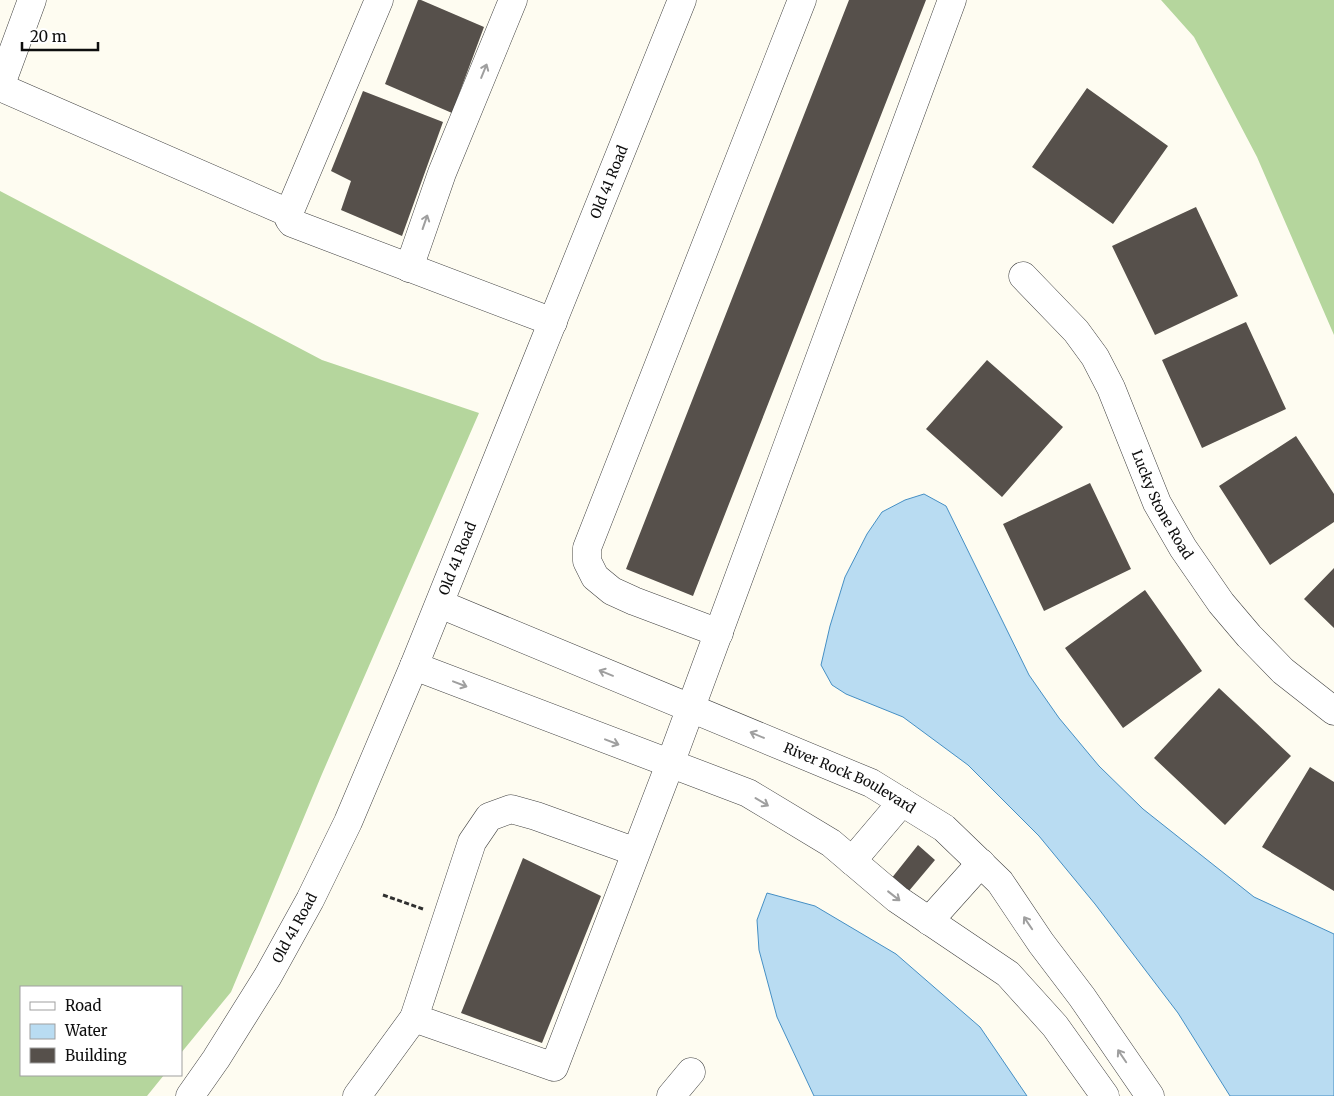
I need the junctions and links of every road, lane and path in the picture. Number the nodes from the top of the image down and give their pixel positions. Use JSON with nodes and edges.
{"nodes":[{"id":1,"x":32,"y":0,"type":"edge"},
{"id":2,"x":379,"y":0,"type":"edge"},
{"id":3,"x":513,"y":0,"type":"edge"},
{"id":4,"x":802,"y":0,"type":"edge"},
{"id":5,"x":952,"y":0,"type":"edge"},
{"id":6,"x":678,"y":1,"type":"edge"},
{"id":7,"x":290,"y":213,"type":"junction"},
{"id":8,"x":409,"y":268,"type":"junction"},
{"id":9,"x":1022,"y":276,"type":"dead end"},
{"id":10,"x":553,"y":322,"type":"junction"},
{"id":11,"x":440,"y":604,"type":"junction"},
{"id":12,"x":719,"y":632,"type":"junction"},
{"id":13,"x":414,"y":666,"type":"junction"},
{"id":14,"x":691,"y":708,"type":"junction"},
{"id":15,"x":1334,"y":711,"type":"edge"},
{"id":16,"x":670,"y":764,"type":"junction"},
{"id":17,"x":902,"y":802,"type":"junction"},
{"id":18,"x":636,"y":852,"type":"junction"},
{"id":19,"x":852,"y":861,"type":"junction"},
{"id":20,"x":981,"y":864,"type":"junction"},
{"id":21,"x":383,"y":895,"type":"dead end"},
{"id":22,"x":447,"y":917,"type":"junction"},
{"id":23,"x":929,"y":921,"type":"junction"},
{"id":24,"x":414,"y":1018,"type":"junction"},
{"id":25,"x":691,"y":1072,"type":"dead end"},
{"id":26,"x":190,"y":1096,"type":"edge"},
{"id":27,"x":357,"y":1096,"type":"edge"},
{"id":28,"x":671,"y":1096,"type":"edge"},
{"id":29,"x":1105,"y":1096,"type":"edge"},
{"id":30,"x":1150,"y":1096,"type":"edge"}],
"edges":[{"from":1,"to":7,"type":"street"},
{"from":2,"to":7,"type":"street"},
{"from":8,"to":3,"type":"street","one_way":true},
{"from":4,"to":12,"type":"street"},
{"from":5,"to":12,"type":"street"},
{"from":6,"to":10,"type":"street","name":"Old 41 Road"},
{"from":7,"to":8,"type":"street"},
{"from":8,"to":10,"type":"street"},
{"from":9,"to":15,"type":"street","name":"Lucky Stone Road"},
{"from":10,"to":11,"type":"street","name":"Old 41 Road"},
{"from":11,"to":13,"type":"street","name":"Old 41 Road"},
{"from":14,"to":11,"type":"street","name":"River Rock Boulevard","one_way":true},
{"from":12,"to":14,"type":"street"},
{"from":13,"to":16,"type":"street","one_way":true},
{"from":13,"to":26,"type":"street","name":"Old 41 Road"},
{"from":14,"to":16,"type":"street"},
{"from":17,"to":14,"type":"street","name":"River Rock Boulevard","one_way":true},
{"from":16,"to":18,"type":"street"},
{"from":16,"to":19,"type":"street","one_way":true},
{"from":17,"to":19,"type":"street"},
{"from":17,"to":20,"type":"street","name":"River Rock Boulevard"},
{"from":18,"to":22,"type":"street"},
{"from":18,"to":24,"type":"street"},
{"from":19,"to":23,"type":"street","one_way":true},
{"from":20,"to":23,"type":"street"},
{"from":30,"to":20,"type":"street","name":"River Rock Boulevard","one_way":true},
{"from":21,"to":22,"type":"path"},
{"from":22,"to":24,"type":"street"},
{"from":23,"to":29,"type":"street"},
{"from":24,"to":27,"type":"street"},
{"from":25,"to":28,"type":"street"}]}
